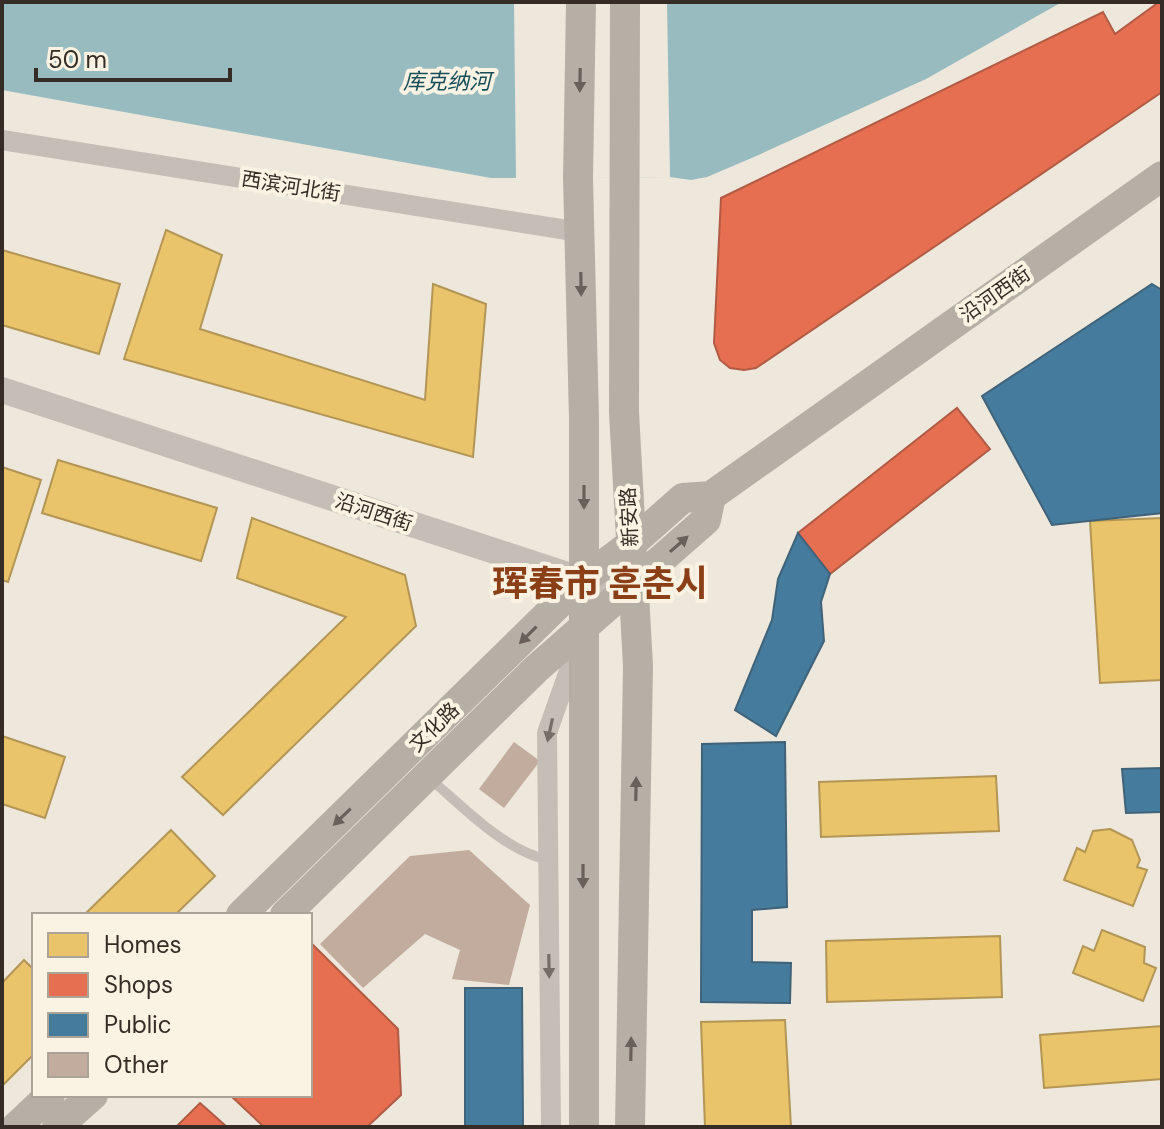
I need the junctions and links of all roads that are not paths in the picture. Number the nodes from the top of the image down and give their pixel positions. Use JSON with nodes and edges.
{"nodes":[{"id":1,"x":581,"y":2,"type":"edge"},
{"id":2,"x":625,"y":2,"type":"edge"},
{"id":3,"x":2,"y":140,"type":"edge"},
{"id":4,"x":1162,"y":176,"type":"edge"},
{"id":5,"x":580,"y":232,"type":"junction"},
{"id":6,"x":2,"y":390,"type":"edge"},
{"id":7,"x":711,"y":496,"type":"junction"},
{"id":8,"x":631,"y":544,"type":"junction"},
{"id":9,"x":583,"y":580,"type":"junction"},
{"id":10,"x":633,"y":584,"type":"junction"},
{"id":11,"x":584,"y":630,"type":"junction"},
{"id":12,"x":427,"y":776,"type":"junction"},
{"id":13,"x":548,"y":860,"type":"junction"},
{"id":14,"x":243,"y":913,"type":"edge"},
{"id":15,"x":287,"y":913,"type":"edge"},
{"id":16,"x":48,"y":1097,"type":"edge"},
{"id":17,"x":91,"y":1097,"type":"edge"},
{"id":18,"x":16,"y":1127,"type":"edge"},
{"id":19,"x":57,"y":1127,"type":"edge"},
{"id":20,"x":551,"y":1127,"type":"edge"},
{"id":21,"x":584,"y":1127,"type":"edge"},
{"id":22,"x":630,"y":1127,"type":"edge"}],
"edges":[{"from":1,"to":5,"type":"main road","one_way":true},
{"from":2,"to":8,"type":"main road","name":"新安路"},
{"from":3,"to":5,"type":"street","name":"西滨河北街"},
{"from":4,"to":7,"type":"main road","name":"沿河西街"},
{"from":5,"to":9,"type":"main road","one_way":true},
{"from":6,"to":9,"type":"street","name":"沿河西街"},
{"from":7,"to":8,"type":"main road","name":"沿河西街"},
{"from":10,"to":7,"type":"main road","name":"沿河西街","one_way":true},
{"from":8,"to":9,"type":"main road","name":"文化路"},
{"from":8,"to":10,"type":"main road","name":"新安路"},
{"from":9,"to":10,"type":"street","name":"沿河西街"},
{"from":9,"to":11,"type":"main road"},
{"from":9,"to":14,"type":"main road","name":"文化路","one_way":true},
{"from":10,"to":11,"type":"main road","name":"文化路"},
{"from":22,"to":10,"type":"main road","name":"新安路","one_way":true},
{"from":11,"to":12,"type":"main road","name":"文化路"},
{"from":11,"to":13,"type":"street","one_way":true},
{"from":11,"to":21,"type":"main road","one_way":true},
{"from":12,"to":13,"type":"lane"},
{"from":12,"to":15,"type":"main road","name":"文化路"},
{"from":13,"to":20,"type":"street","one_way":true},
{"from":16,"to":18,"type":"main road"},
{"from":17,"to":19,"type":"main road"}]}
